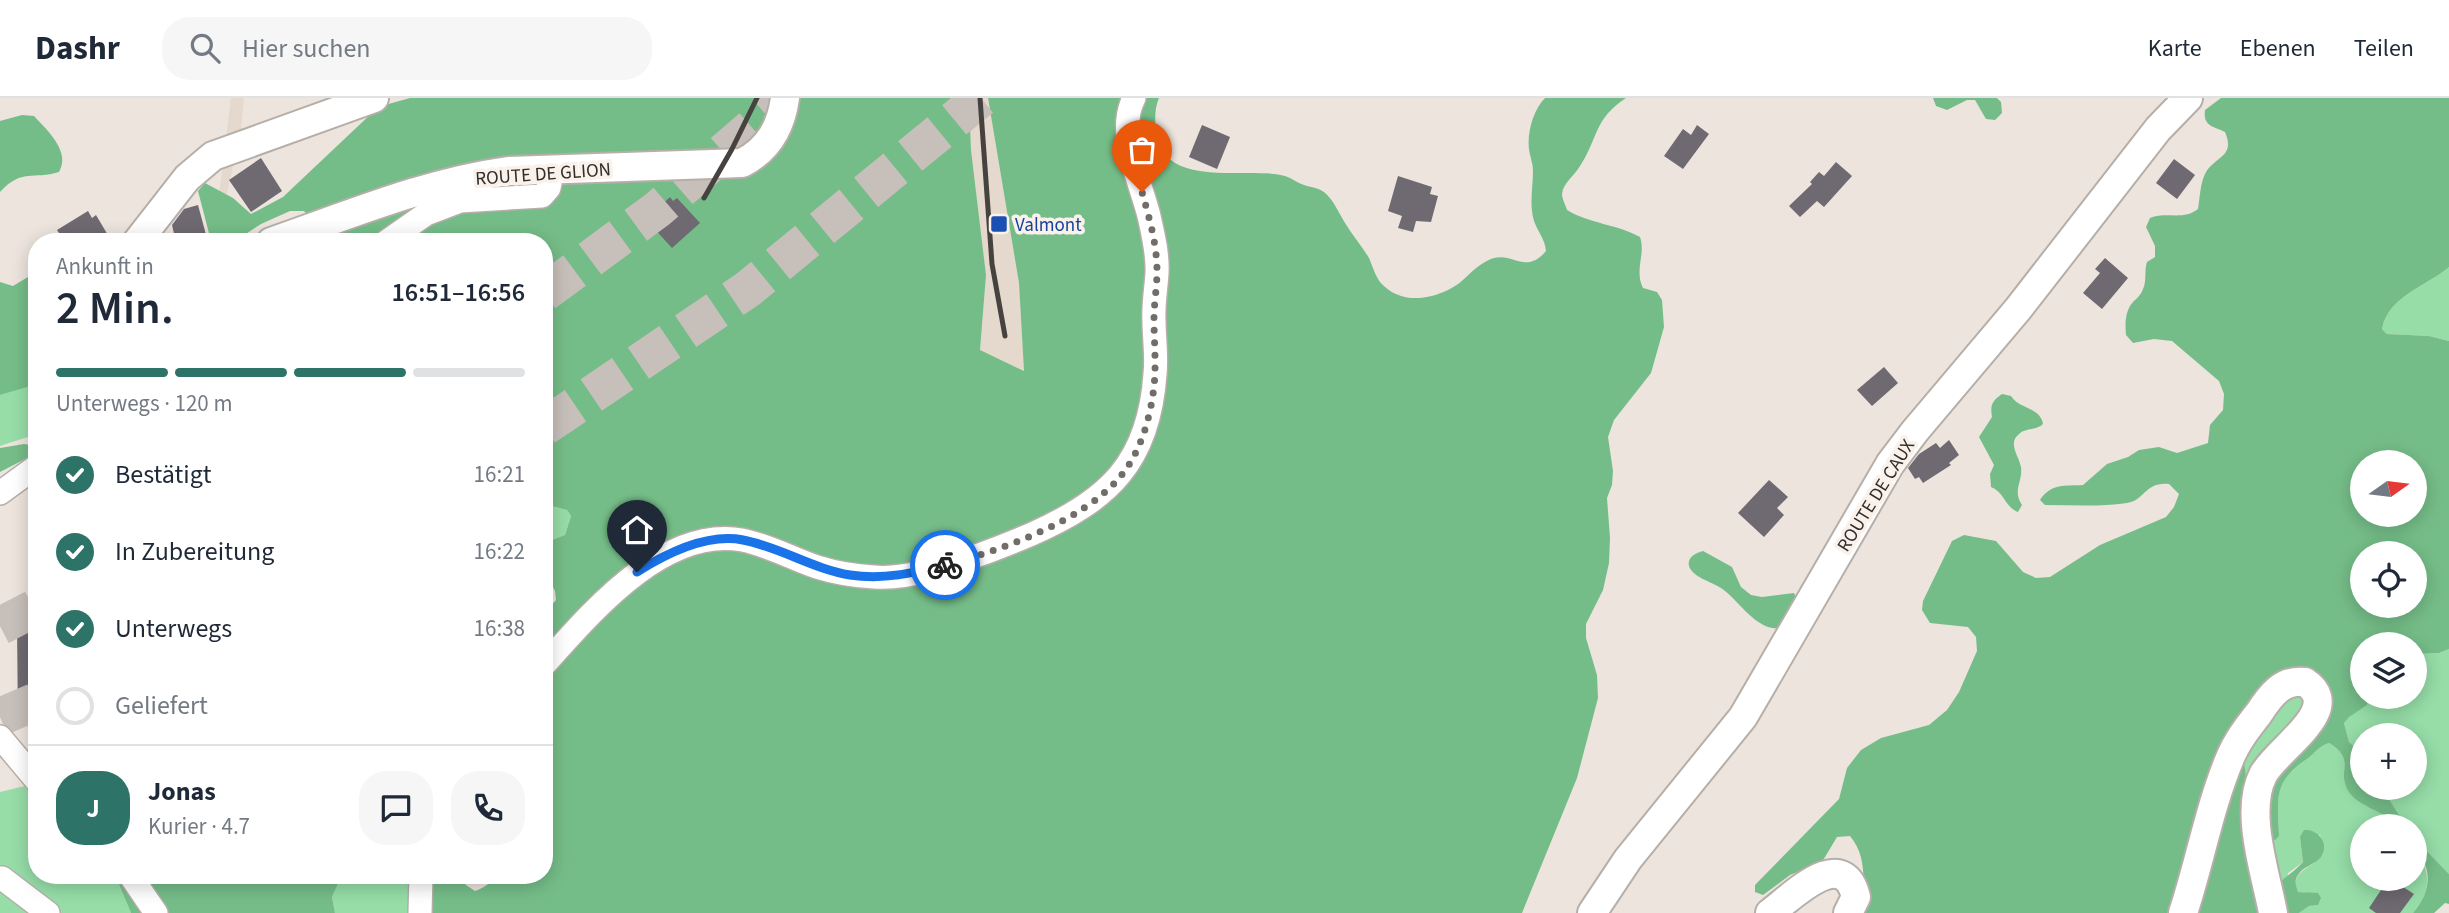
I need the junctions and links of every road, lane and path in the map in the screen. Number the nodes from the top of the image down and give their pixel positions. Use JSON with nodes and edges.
{"nodes":[{"id":1,"x":374,"y":98,"type":"edge"},
{"id":2,"x":785,"y":98,"type":"edge"},
{"id":3,"x":1134,"y":98,"type":"edge"},
{"id":4,"x":2188,"y":98,"type":"edge"},
{"id":5,"x":553,"y":169,"type":"junction"},
{"id":6,"x":144,"y":233,"type":"edge"},
{"id":7,"x":298,"y":233,"type":"edge"},
{"id":8,"x":399,"y":233,"type":"edge"},
{"id":9,"x":28,"y":473,"type":"edge"},
{"id":10,"x":0,"y":493,"type":"edge"},
{"id":11,"x":553,"y":654,"type":"edge"},
{"id":12,"x":0,"y":737,"type":"edge"},
{"id":13,"x":28,"y":770,"type":"edge"},
{"id":14,"x":2,"y":878,"type":"dead end"},
{"id":15,"x":136,"y":884,"type":"edge"},
{"id":16,"x":421,"y":884,"type":"edge"},
{"id":17,"x":48,"y":913,"type":"edge"},
{"id":18,"x":156,"y":913,"type":"edge"},
{"id":19,"x":420,"y":913,"type":"edge"},
{"id":20,"x":1592,"y":913,"type":"edge"},
{"id":21,"x":1770,"y":913,"type":"edge"},
{"id":22,"x":1848,"y":913,"type":"edge"},
{"id":23,"x":2183,"y":913,"type":"edge"},
{"id":24,"x":2273,"y":913,"type":"edge"}],
"edges":[{"from":1,"to":6,"type":"street"},
{"from":2,"to":5,"type":"street","name":"ROUTE DE GLION"},
{"from":3,"to":11,"type":"street"},
{"from":4,"to":20,"type":"street","name":"ROUTE DE CAUX"},
{"from":5,"to":7,"type":"street","name":"ROUTE DE GLION"},
{"from":5,"to":8,"type":"street"},
{"from":9,"to":10,"type":"street"},
{"from":12,"to":13,"type":"street"},
{"from":14,"to":17,"type":"street"},
{"from":15,"to":18,"type":"street"},
{"from":16,"to":19,"type":"street"},
{"from":21,"to":22,"type":"street"},
{"from":23,"to":24,"type":"street"}]}
